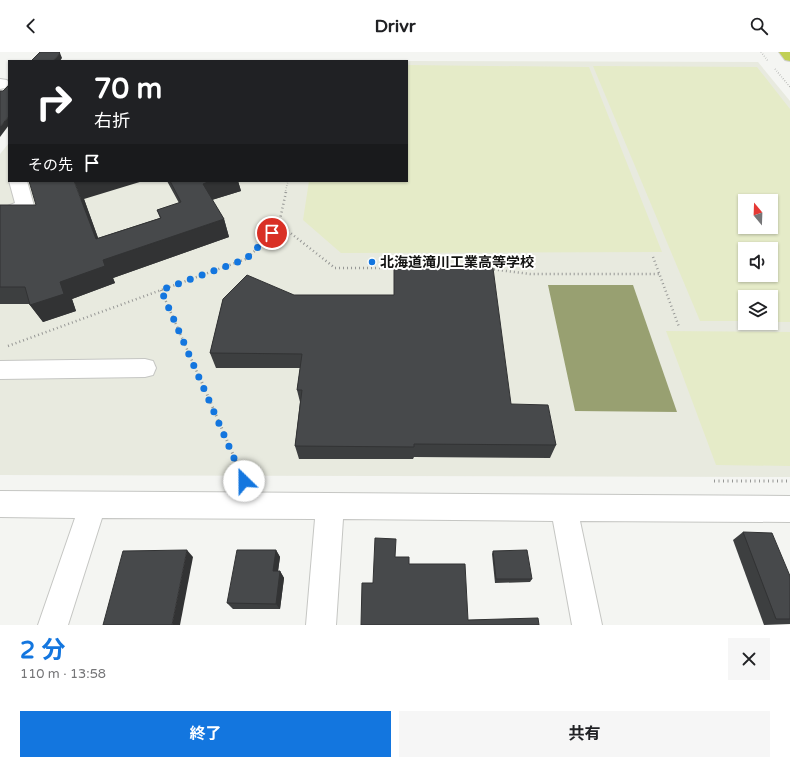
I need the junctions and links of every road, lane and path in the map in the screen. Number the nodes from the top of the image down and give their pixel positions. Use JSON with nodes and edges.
{"nodes":[{"id":1,"x":786,"y":52,"type":"edge"},
{"id":2,"x":790,"y":56,"type":"edge"},
{"id":3,"x":18,"y":182,"type":"edge"},
{"id":4,"x":288,"y":182,"type":"edge"},
{"id":5,"x":0,"y":215,"type":"edge"},
{"id":6,"x":279,"y":224,"type":"junction"},
{"id":7,"x":652,"y":256,"type":"dead end"},
{"id":8,"x":405,"y":268,"type":"edge"},
{"id":9,"x":482,"y":268,"type":"edge"},
{"id":10,"x":659,"y":274,"type":"junction"},
{"id":11,"x":161,"y":290,"type":"junction"},
{"id":12,"x":679,"y":327,"type":"dead end"},
{"id":13,"x":7,"y":347,"type":"dead end"},
{"id":14,"x":145,"y":368,"type":"dead end"},
{"id":15,"x":0,"y":370,"type":"edge"},
{"id":16,"x":244,"y":481,"type":"dead end"},
{"id":17,"x":0,"y":504,"type":"edge"},
{"id":18,"x":94,"y":505,"type":"junction"},
{"id":19,"x":330,"y":506,"type":"junction"},
{"id":20,"x":564,"y":507,"type":"junction"},
{"id":21,"x":790,"y":509,"type":"edge"},
{"id":22,"x":53,"y":625,"type":"edge"},
{"id":23,"x":321,"y":625,"type":"edge"},
{"id":24,"x":587,"y":625,"type":"edge"}],
"edges":[{"from":1,"to":2,"type":"highway"},
{"from":3,"to":5,"type":"street"},
{"from":4,"to":6,"type":"path"},
{"from":6,"to":8,"type":"path"},
{"from":6,"to":11,"type":"path"},
{"from":7,"to":10,"type":"path"},
{"from":9,"to":10,"type":"path"},
{"from":10,"to":12,"type":"path"},
{"from":11,"to":13,"type":"path"},
{"from":11,"to":16,"type":"path"},
{"from":14,"to":15,"type":"street"},
{"from":17,"to":18,"type":"street"},
{"from":18,"to":19,"type":"street"},
{"from":18,"to":22,"type":"street"},
{"from":19,"to":20,"type":"street"},
{"from":19,"to":23,"type":"street"},
{"from":20,"to":21,"type":"street"},
{"from":20,"to":24,"type":"street"}]}
